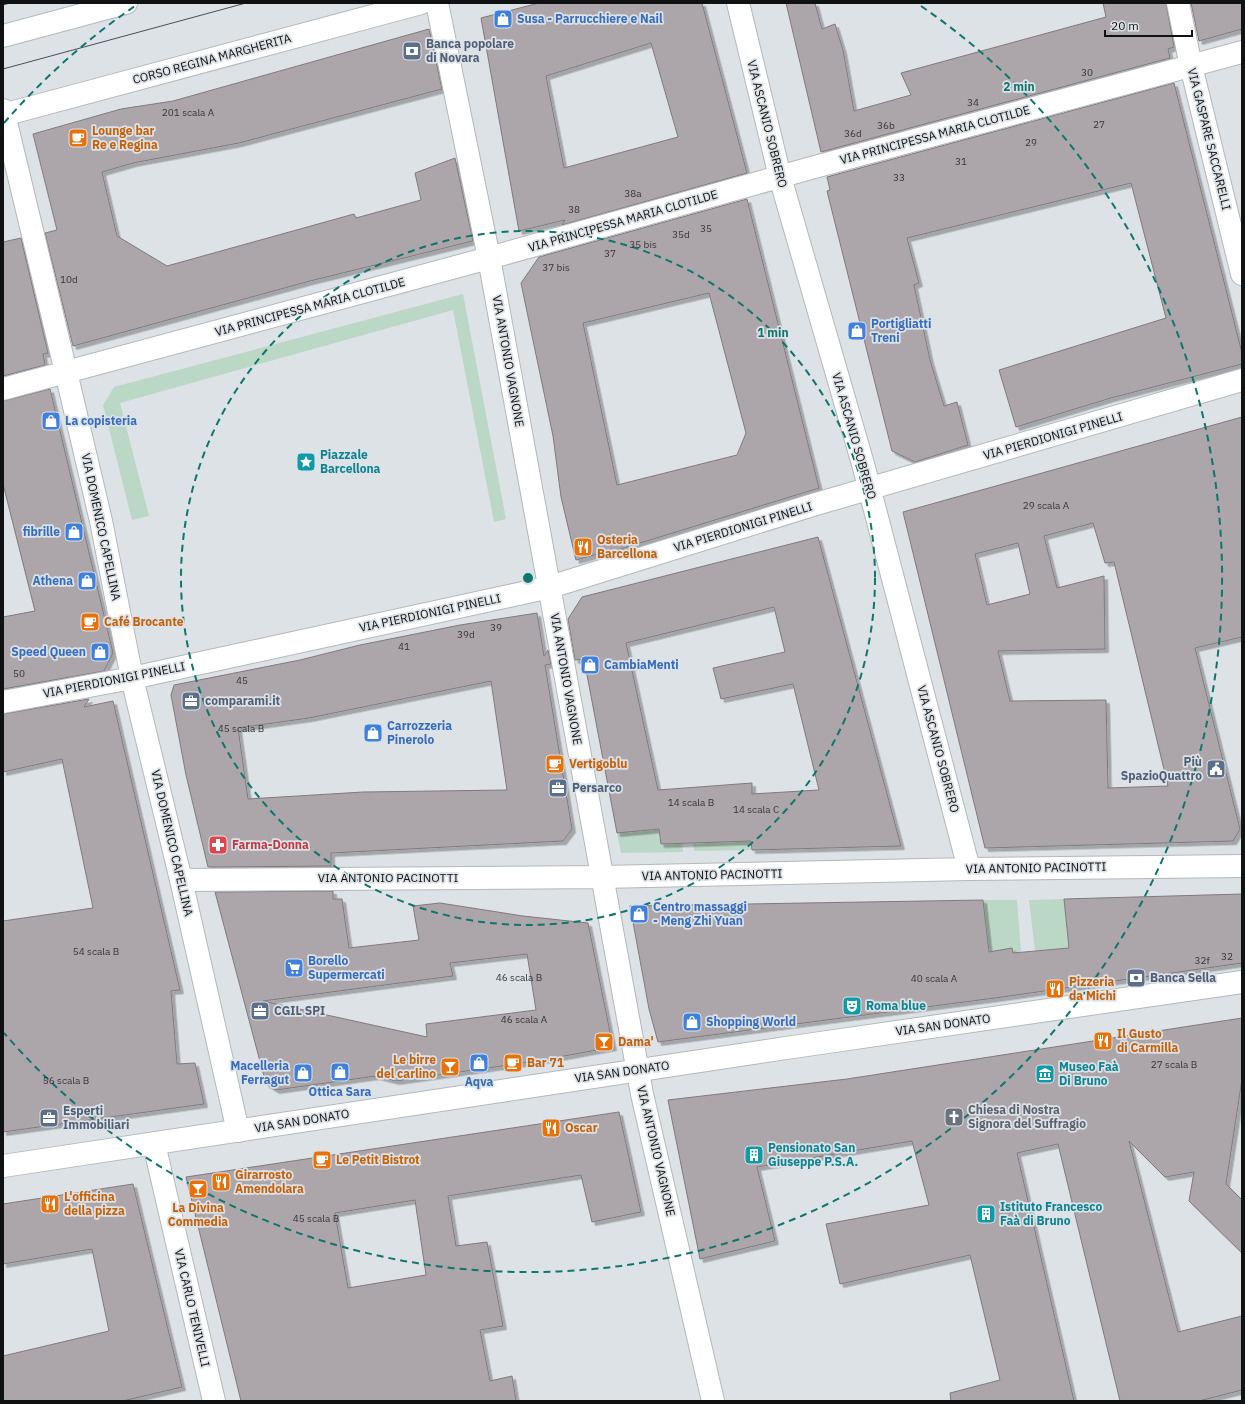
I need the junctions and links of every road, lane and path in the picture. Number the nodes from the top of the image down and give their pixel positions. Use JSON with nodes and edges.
{"nodes":[{"id":1,"x":126,"y":3,"type":"edge"},
{"id":2,"x":421,"y":3,"type":"edge"},
{"id":3,"x":437,"y":3,"type":"edge"},
{"id":4,"x":738,"y":3,"type":"edge"},
{"id":5,"x":1178,"y":3,"type":"edge"},
{"id":6,"x":3,"y":36,"type":"edge"},
{"id":7,"x":1242,"y":52,"type":"edge"},
{"id":8,"x":1191,"y":66,"type":"junction"},
{"id":9,"x":3,"y":113,"type":"edge"},
{"id":10,"x":780,"y":177,"type":"junction"},
{"id":11,"x":489,"y":258,"type":"junction"},
{"id":12,"x":1242,"y":274,"type":"edge"},
{"id":13,"x":66,"y":372,"type":"junction"},
{"id":14,"x":1242,"y":380,"type":"edge"},
{"id":15,"x":3,"y":389,"type":"edge"},
{"id":16,"x":869,"y":490,"type":"junction"},
{"id":17,"x":550,"y":587,"type":"junction"},
{"id":18,"x":132,"y":678,"type":"junction"},
{"id":19,"x":3,"y":702,"type":"edge"},
{"id":20,"x":1242,"y":866,"type":"edge"},
{"id":21,"x":969,"y":869,"type":"junction"},
{"id":22,"x":602,"y":877,"type":"junction"},
{"id":23,"x":181,"y":880,"type":"junction"},
{"id":24,"x":1242,"y":982,"type":"edge"},
{"id":25,"x":638,"y":1071,"type":"junction"},
{"id":26,"x":238,"y":1131,"type":"junction"},
{"id":27,"x":154,"y":1144,"type":"junction"},
{"id":28,"x":3,"y":1166,"type":"edge"},
{"id":29,"x":214,"y":1401,"type":"edge"},
{"id":30,"x":713,"y":1401,"type":"edge"}],
"edges":[{"from":1,"to":6,"type":"street"},
{"from":2,"to":9,"type":"street","name":"CORSO REGINA MARGHERITA"},
{"from":3,"to":11,"type":"street","name":"VIA ANTONIO VAGNONE"},
{"from":4,"to":10,"type":"street","name":"VIA ASCANIO SOBRERO"},
{"from":5,"to":8,"type":"street","name":"VIA GASPARE SACCARELLI"},
{"from":7,"to":8,"type":"street","name":"VIA PRINCIPESSA MARIA CLOTILDE"},
{"from":8,"to":10,"type":"street","name":"VIA PRINCIPESSA MARIA CLOTILDE"},
{"from":8,"to":12,"type":"street","name":"VIA GASPARE SACCARELLI"},
{"from":9,"to":13,"type":"street","name":"VIA DOMENICO CAPELLINA"},
{"from":10,"to":11,"type":"street","name":"VIA PRINCIPESSA MARIA CLOTILDE"},
{"from":10,"to":16,"type":"street","name":"VIA ASCANIO SOBRERO"},
{"from":11,"to":13,"type":"street","name":"VIA PRINCIPESSA MARIA CLOTILDE"},
{"from":11,"to":17,"type":"street","name":"VIA ANTONIO VAGNONE"},
{"from":13,"to":15,"type":"street","name":"VIA PRINCIPESSA MARIA CLOTILDE"},
{"from":13,"to":18,"type":"street","name":"VIA DOMENICO CAPELLINA"},
{"from":14,"to":16,"type":"street","name":"VIA PIERDIONIGI PINELLI"},
{"from":16,"to":17,"type":"street","name":"VIA PIERDIONIGI PINELLI"},
{"from":16,"to":21,"type":"street","name":"VIA ASCANIO SOBRERO"},
{"from":17,"to":18,"type":"street","name":"VIA PIERDIONIGI PINELLI"},
{"from":17,"to":22,"type":"street","name":"VIA ANTONIO VAGNONE"},
{"from":18,"to":19,"type":"street","name":"VIA PIERDIONIGI PINELLI"},
{"from":18,"to":23,"type":"street","name":"VIA DOMENICO CAPELLINA"},
{"from":20,"to":21,"type":"street","name":"VIA ANTONIO PACINOTTI"},
{"from":21,"to":22,"type":"street","name":"VIA ANTONIO PACINOTTI"},
{"from":22,"to":23,"type":"street","name":"VIA ANTONIO PACINOTTI"},
{"from":22,"to":25,"type":"street","name":"VIA ANTONIO VAGNONE"},
{"from":23,"to":26,"type":"street","name":"VIA DOMENICO CAPELLINA"},
{"from":24,"to":25,"type":"street","name":"VIA SAN DONATO"},
{"from":25,"to":26,"type":"street","name":"VIA SAN DONATO"},
{"from":25,"to":30,"type":"street","name":"VIA ANTONIO VAGNONE"},
{"from":26,"to":27,"type":"street","name":"VIA SAN DONATO"},
{"from":27,"to":28,"type":"street","name":"VIA SAN DONATO"},
{"from":27,"to":29,"type":"street","name":"VIA CARLO TENIVELLI"}]}
